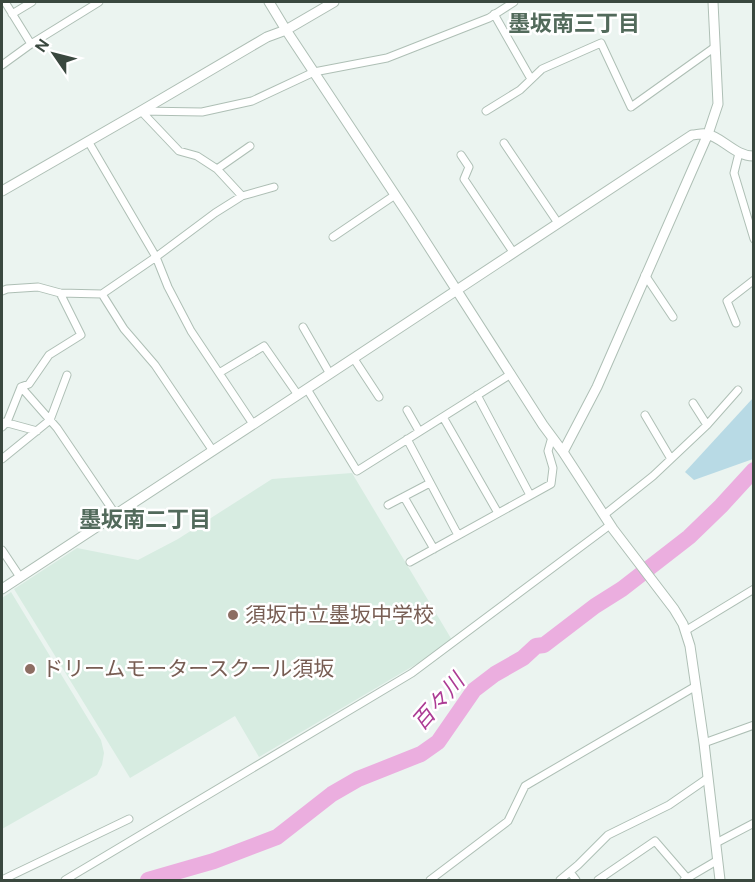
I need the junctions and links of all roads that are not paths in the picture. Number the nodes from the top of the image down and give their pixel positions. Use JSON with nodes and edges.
{"nodes":[{"id":1,"x":5,"y":2,"type":"edge"},
{"id":2,"x":32,"y":2,"type":"edge"},
{"id":3,"x":99,"y":2,"type":"edge"},
{"id":4,"x":269,"y":2,"type":"edge"},
{"id":5,"x":334,"y":2,"type":"edge"},
{"id":6,"x":514,"y":2,"type":"edge"},
{"id":7,"x":712,"y":2,"type":"edge"},
{"id":8,"x":12,"y":14,"type":"junction"},
{"id":9,"x":494,"y":14,"type":"junction"},
{"id":10,"x":285,"y":30,"type":"junction"},
{"id":11,"x":31,"y":44,"type":"junction"},
{"id":12,"x":715,"y":47,"type":"junction"},
{"id":13,"x":2,"y":65,"type":"edge"},
{"id":14,"x":314,"y":72,"type":"junction"},
{"id":15,"x":531,"y":79,"type":"junction"},
{"id":16,"x":141,"y":111,"type":"junction"},
{"id":17,"x":486,"y":111,"type":"dead end"},
{"id":18,"x":708,"y":134,"type":"junction"},
{"id":19,"x":88,"y":141,"type":"junction"},
{"id":20,"x":504,"y":143,"type":"dead end"},
{"id":21,"x":250,"y":146,"type":"dead end"},
{"id":22,"x":740,"y":153,"type":"junction"},
{"id":23,"x":461,"y":155,"type":"dead end"},
{"id":24,"x":753,"y":156,"type":"edge"},
{"id":25,"x":217,"y":169,"type":"junction"},
{"id":26,"x":274,"y":187,"type":"dead end"},
{"id":27,"x":2,"y":191,"type":"edge"},
{"id":28,"x":395,"y":195,"type":"junction"},
{"id":29,"x":242,"y":196,"type":"junction"},
{"id":30,"x":558,"y":223,"type":"junction"},
{"id":31,"x":333,"y":237,"type":"dead end"},
{"id":32,"x":753,"y":239,"type":"edge"},
{"id":33,"x":513,"y":252,"type":"junction"},
{"id":34,"x":156,"y":257,"type":"junction"},
{"id":35,"x":645,"y":275,"type":"junction"},
{"id":36,"x":753,"y":280,"type":"edge"},
{"id":37,"x":456,"y":289,"type":"junction"},
{"id":38,"x":2,"y":291,"type":"edge"},
{"id":39,"x":60,"y":293,"type":"junction"},
{"id":40,"x":102,"y":294,"type":"junction"},
{"id":41,"x":673,"y":317,"type":"dead end"},
{"id":42,"x":736,"y":323,"type":"dead end"},
{"id":43,"x":303,"y":327,"type":"dead end"},
{"id":44,"x":354,"y":359,"type":"junction"},
{"id":45,"x":219,"y":373,"type":"junction"},
{"id":46,"x":330,"y":374,"type":"junction"},
{"id":47,"x":511,"y":374,"type":"junction"},
{"id":48,"x":67,"y":375,"type":"dead end"},
{"id":49,"x":21,"y":387,"type":"junction"},
{"id":50,"x":307,"y":389,"type":"junction"},
{"id":51,"x":738,"y":390,"type":"dead end"},
{"id":52,"x":298,"y":395,"type":"junction"},
{"id":53,"x":477,"y":395,"type":"junction"},
{"id":54,"x":379,"y":397,"type":"dead end"},
{"id":55,"x":693,"y":403,"type":"dead end"},
{"id":56,"x":407,"y":410,"type":"dead end"},
{"id":57,"x":645,"y":415,"type":"dead end"},
{"id":58,"x":443,"y":417,"type":"junction"},
{"id":59,"x":50,"y":420,"type":"junction"},
{"id":60,"x":3,"y":424,"type":"edge"},
{"id":61,"x":253,"y":424,"type":"junction"},
{"id":62,"x":707,"y":425,"type":"junction"},
{"id":63,"x":37,"y":431,"type":"junction"},
{"id":64,"x":419,"y":432,"type":"junction"},
{"id":65,"x":552,"y":437,"type":"junction"},
{"id":66,"x":407,"y":439,"type":"junction"},
{"id":67,"x":213,"y":451,"type":"junction"},
{"id":68,"x":563,"y":452,"type":"junction"},
{"id":69,"x":2,"y":459,"type":"edge"},
{"id":70,"x":671,"y":459,"type":"junction"},
{"id":71,"x":430,"y":483,"type":"junction"},
{"id":72,"x":530,"y":495,"type":"junction"},
{"id":73,"x":404,"y":496,"type":"junction"},
{"id":74,"x":388,"y":505,"type":"dead end"},
{"id":75,"x":498,"y":513,"type":"junction"},
{"id":76,"x":116,"y":515,"type":"junction"},
{"id":77,"x":604,"y":515,"type":"junction"},
{"id":78,"x":612,"y":527,"type":"junction"},
{"id":79,"x":458,"y":535,"type":"junction"},
{"id":80,"x":434,"y":549,"type":"junction"},
{"id":81,"x":2,"y":550,"type":"edge"},
{"id":82,"x":410,"y":562,"type":"dead end"},
{"id":83,"x":20,"y":577,"type":"junction"},
{"id":84,"x":2,"y":589,"type":"edge"},
{"id":85,"x":753,"y":589,"type":"edge"},
{"id":86,"x":685,"y":631,"type":"junction"},
{"id":87,"x":696,"y":686,"type":"junction"},
{"id":88,"x":753,"y":725,"type":"edge"},
{"id":89,"x":704,"y":743,"type":"junction"},
{"id":90,"x":708,"y":778,"type":"junction"},
{"id":91,"x":129,"y":819,"type":"dead end"},
{"id":92,"x":753,"y":823,"type":"edge"},
{"id":93,"x":716,"y":843,"type":"junction"},
{"id":94,"x":718,"y":860,"type":"junction"},
{"id":95,"x":570,"y":872,"type":"junction"},
{"id":96,"x":685,"y":879,"type":"edge"},
{"id":97,"x":2,"y":880,"type":"edge"},
{"id":98,"x":65,"y":880,"type":"edge"},
{"id":99,"x":430,"y":880,"type":"edge"},
{"id":100,"x":560,"y":880,"type":"edge"},
{"id":101,"x":576,"y":880,"type":"edge"},
{"id":102,"x":598,"y":880,"type":"edge"},
{"id":103,"x":720,"y":880,"type":"edge"}],
"edges":[{"from":1,"to":8,"type":"street"},
{"from":2,"to":8,"type":"street"},
{"from":3,"to":11,"type":"street"},
{"from":4,"to":10,"type":"street"},
{"from":5,"to":10,"type":"street"},
{"from":6,"to":9,"type":"street"},
{"from":7,"to":12,"type":"street"},
{"from":8,"to":11,"type":"street"},
{"from":9,"to":14,"type":"street"},
{"from":9,"to":15,"type":"street"},
{"from":10,"to":14,"type":"street"},
{"from":10,"to":16,"type":"street"},
{"from":11,"to":13,"type":"street"},
{"from":12,"to":15,"type":"street"},
{"from":12,"to":18,"type":"street"},
{"from":14,"to":16,"type":"street"},
{"from":14,"to":28,"type":"street"},
{"from":15,"to":17,"type":"street"},
{"from":16,"to":19,"type":"street"},
{"from":16,"to":25,"type":"street"},
{"from":18,"to":22,"type":"street"},
{"from":18,"to":30,"type":"street"},
{"from":18,"to":35,"type":"street"},
{"from":19,"to":27,"type":"street"},
{"from":19,"to":34,"type":"street"},
{"from":20,"to":30,"type":"street"},
{"from":21,"to":25,"type":"street"},
{"from":22,"to":24,"type":"street"},
{"from":22,"to":32,"type":"street"},
{"from":23,"to":33,"type":"street"},
{"from":25,"to":29,"type":"street"},
{"from":26,"to":29,"type":"street"},
{"from":28,"to":31,"type":"street"},
{"from":28,"to":37,"type":"street"},
{"from":29,"to":34,"type":"street"},
{"from":30,"to":33,"type":"street"},
{"from":33,"to":37,"type":"street"},
{"from":34,"to":40,"type":"street"},
{"from":34,"to":45,"type":"street"},
{"from":35,"to":41,"type":"street"},
{"from":35,"to":68,"type":"street"},
{"from":36,"to":42,"type":"street"},
{"from":37,"to":44,"type":"street"},
{"from":37,"to":47,"type":"street"},
{"from":38,"to":39,"type":"street"},
{"from":39,"to":40,"type":"street"},
{"from":39,"to":49,"type":"street"},
{"from":40,"to":67,"type":"street"},
{"from":43,"to":46,"type":"street"},
{"from":44,"to":46,"type":"street"},
{"from":44,"to":54,"type":"street"},
{"from":45,"to":52,"type":"street"},
{"from":45,"to":61,"type":"street"},
{"from":46,"to":50,"type":"street"},
{"from":47,"to":53,"type":"street"},
{"from":47,"to":65,"type":"street"},
{"from":48,"to":59,"type":"street"},
{"from":49,"to":59,"type":"street"},
{"from":49,"to":60,"type":"street"},
{"from":50,"to":52,"type":"street"},
{"from":50,"to":66,"type":"street"},
{"from":51,"to":62,"type":"street"},
{"from":52,"to":61,"type":"street"},
{"from":53,"to":58,"type":"street"},
{"from":53,"to":72,"type":"street"},
{"from":55,"to":62,"type":"street"},
{"from":56,"to":64,"type":"street"},
{"from":57,"to":70,"type":"street"},
{"from":58,"to":64,"type":"street"},
{"from":58,"to":75,"type":"street"},
{"from":59,"to":63,"type":"street"},
{"from":59,"to":76,"type":"street"},
{"from":60,"to":63,"type":"street"},
{"from":61,"to":67,"type":"street"},
{"from":62,"to":70,"type":"street"},
{"from":63,"to":69,"type":"street"},
{"from":64,"to":66,"type":"street"},
{"from":65,"to":68,"type":"street"},
{"from":65,"to":72,"type":"street"},
{"from":66,"to":71,"type":"street"},
{"from":67,"to":76,"type":"street"},
{"from":68,"to":77,"type":"street"},
{"from":70,"to":77,"type":"street"},
{"from":71,"to":73,"type":"street"},
{"from":71,"to":79,"type":"street"},
{"from":72,"to":75,"type":"street"},
{"from":73,"to":74,"type":"street"},
{"from":73,"to":80,"type":"street"},
{"from":75,"to":79,"type":"street"},
{"from":76,"to":83,"type":"street"},
{"from":77,"to":78,"type":"street"},
{"from":78,"to":86,"type":"street"},
{"from":78,"to":98,"type":"street"},
{"from":79,"to":80,"type":"street"},
{"from":80,"to":82,"type":"street"},
{"from":81,"to":83,"type":"street"},
{"from":83,"to":84,"type":"street"},
{"from":85,"to":86,"type":"street"},
{"from":86,"to":87,"type":"street"},
{"from":87,"to":89,"type":"street"},
{"from":87,"to":99,"type":"street"},
{"from":88,"to":89,"type":"street"},
{"from":89,"to":90,"type":"street"},
{"from":90,"to":93,"type":"street"},
{"from":90,"to":95,"type":"street"},
{"from":91,"to":97,"type":"street"},
{"from":92,"to":93,"type":"street"},
{"from":93,"to":94,"type":"street"},
{"from":94,"to":96,"type":"street"},
{"from":94,"to":103,"type":"street"},
{"from":95,"to":100,"type":"street"},
{"from":95,"to":101,"type":"street"},
{"from":96,"to":102,"type":"street"}]}
